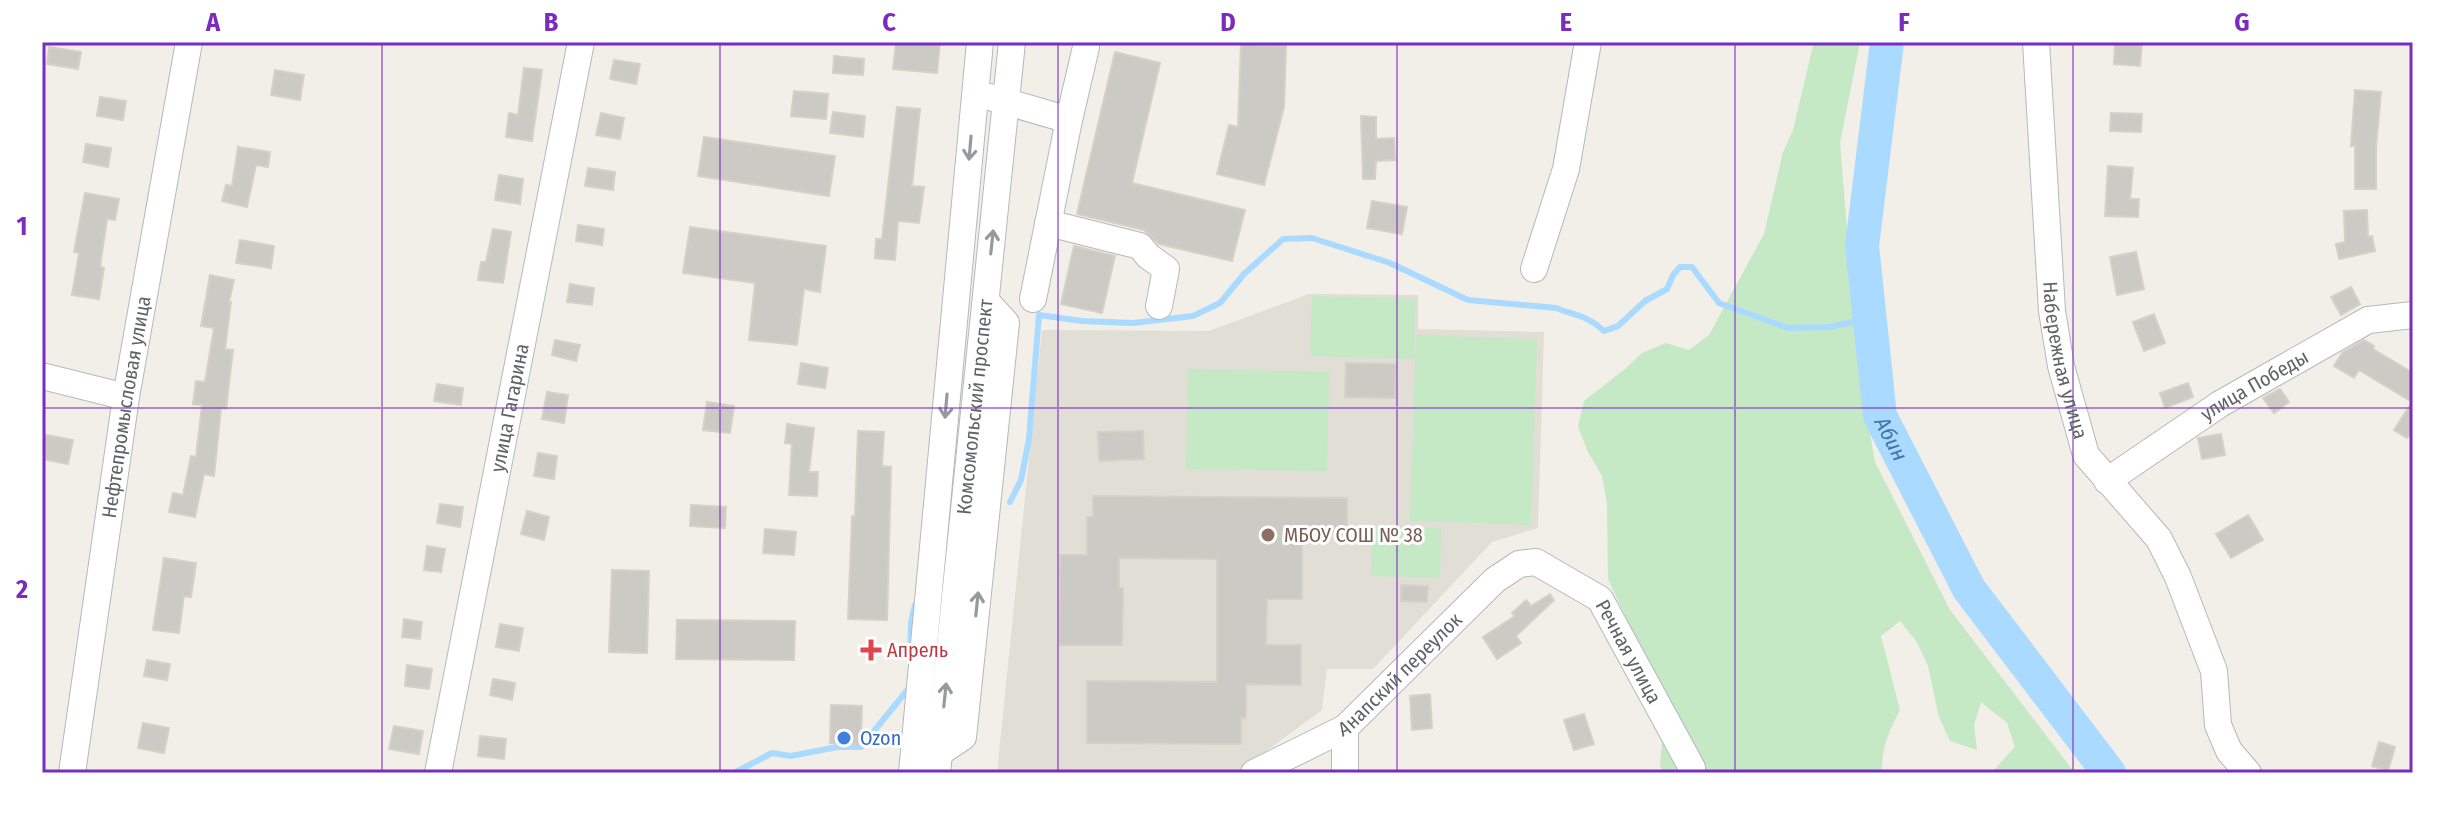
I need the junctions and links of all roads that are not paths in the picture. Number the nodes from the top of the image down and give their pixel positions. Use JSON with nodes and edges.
{"nodes":[{"id":1,"x":189,"y":42,"type":"edge"},
{"id":2,"x":581,"y":42,"type":"edge"},
{"id":3,"x":980,"y":42,"type":"edge"},
{"id":4,"x":1012,"y":42,"type":"edge"},
{"id":5,"x":1588,"y":42,"type":"edge"},
{"id":6,"x":2036,"y":42,"type":"edge"},
{"id":7,"x":1086,"y":47,"type":"dead end"},
{"id":8,"x":975,"y":93,"type":"junction"},
{"id":9,"x":1006,"y":102,"type":"junction"},
{"id":10,"x":1069,"y":120,"type":"junction"},
{"id":11,"x":1048,"y":223,"type":"junction"},
{"id":12,"x":1534,"y":269,"type":"dead end"},
{"id":13,"x":1033,"y":299,"type":"dead end"},
{"id":14,"x":1159,"y":306,"type":"dead end"},
{"id":15,"x":2413,"y":315,"type":"edge"},
{"id":16,"x":42,"y":376,"type":"edge"},
{"id":17,"x":126,"y":397,"type":"junction"},
{"id":18,"x":2107,"y":481,"type":"junction"},
{"id":19,"x":1536,"y":562,"type":"joint"},
{"id":20,"x":1345,"y":728,"type":"junction"},
{"id":21,"x":938,"y":763,"type":"edge"},
{"id":22,"x":1692,"y":768,"type":"dead end"},
{"id":23,"x":72,"y":773,"type":"edge"},
{"id":24,"x":438,"y":773,"type":"edge"},
{"id":25,"x":912,"y":773,"type":"edge"},
{"id":26,"x":1254,"y":773,"type":"edge"},
{"id":27,"x":1345,"y":773,"type":"edge"},
{"id":28,"x":2248,"y":773,"type":"edge"}],
"edges":[{"from":1,"to":17,"type":"street","name":"Нефтепромысловая улица"},
{"from":2,"to":24,"type":"street","name":"улица Гагарина"},
{"from":3,"to":8,"type":"street","name":"Комсомольский проспект"},
{"from":4,"to":9,"type":"street","name":"Комсомольский проспект"},
{"from":5,"to":12,"type":"street"},
{"from":6,"to":18,"type":"street","name":"Набережная улица"},
{"from":7,"to":10,"type":"street"},
{"from":8,"to":9,"type":"street"},
{"from":8,"to":25,"type":"street","name":"Комсомольский проспект","one_way":true},
{"from":9,"to":10,"type":"street"},
{"from":21,"to":9,"type":"street","name":"Комсомольский проспект","one_way":true},
{"from":10,"to":11,"type":"street"},
{"from":11,"to":13,"type":"street"},
{"from":11,"to":14,"type":"street"},
{"from":15,"to":18,"type":"street","name":"улица Победы"},
{"from":16,"to":17,"type":"street"},
{"from":17,"to":23,"type":"street","name":"Нефтепромысловая улица"},
{"from":18,"to":28,"type":"street","name":"Набережная улица"},
{"from":19,"to":20,"type":"street","name":"Анапский переулок"},
{"from":19,"to":22,"type":"street","name":"Речная улица"},
{"from":20,"to":26,"type":"street","name":"Анапский переулок"},
{"from":20,"to":27,"type":"street"}]}
